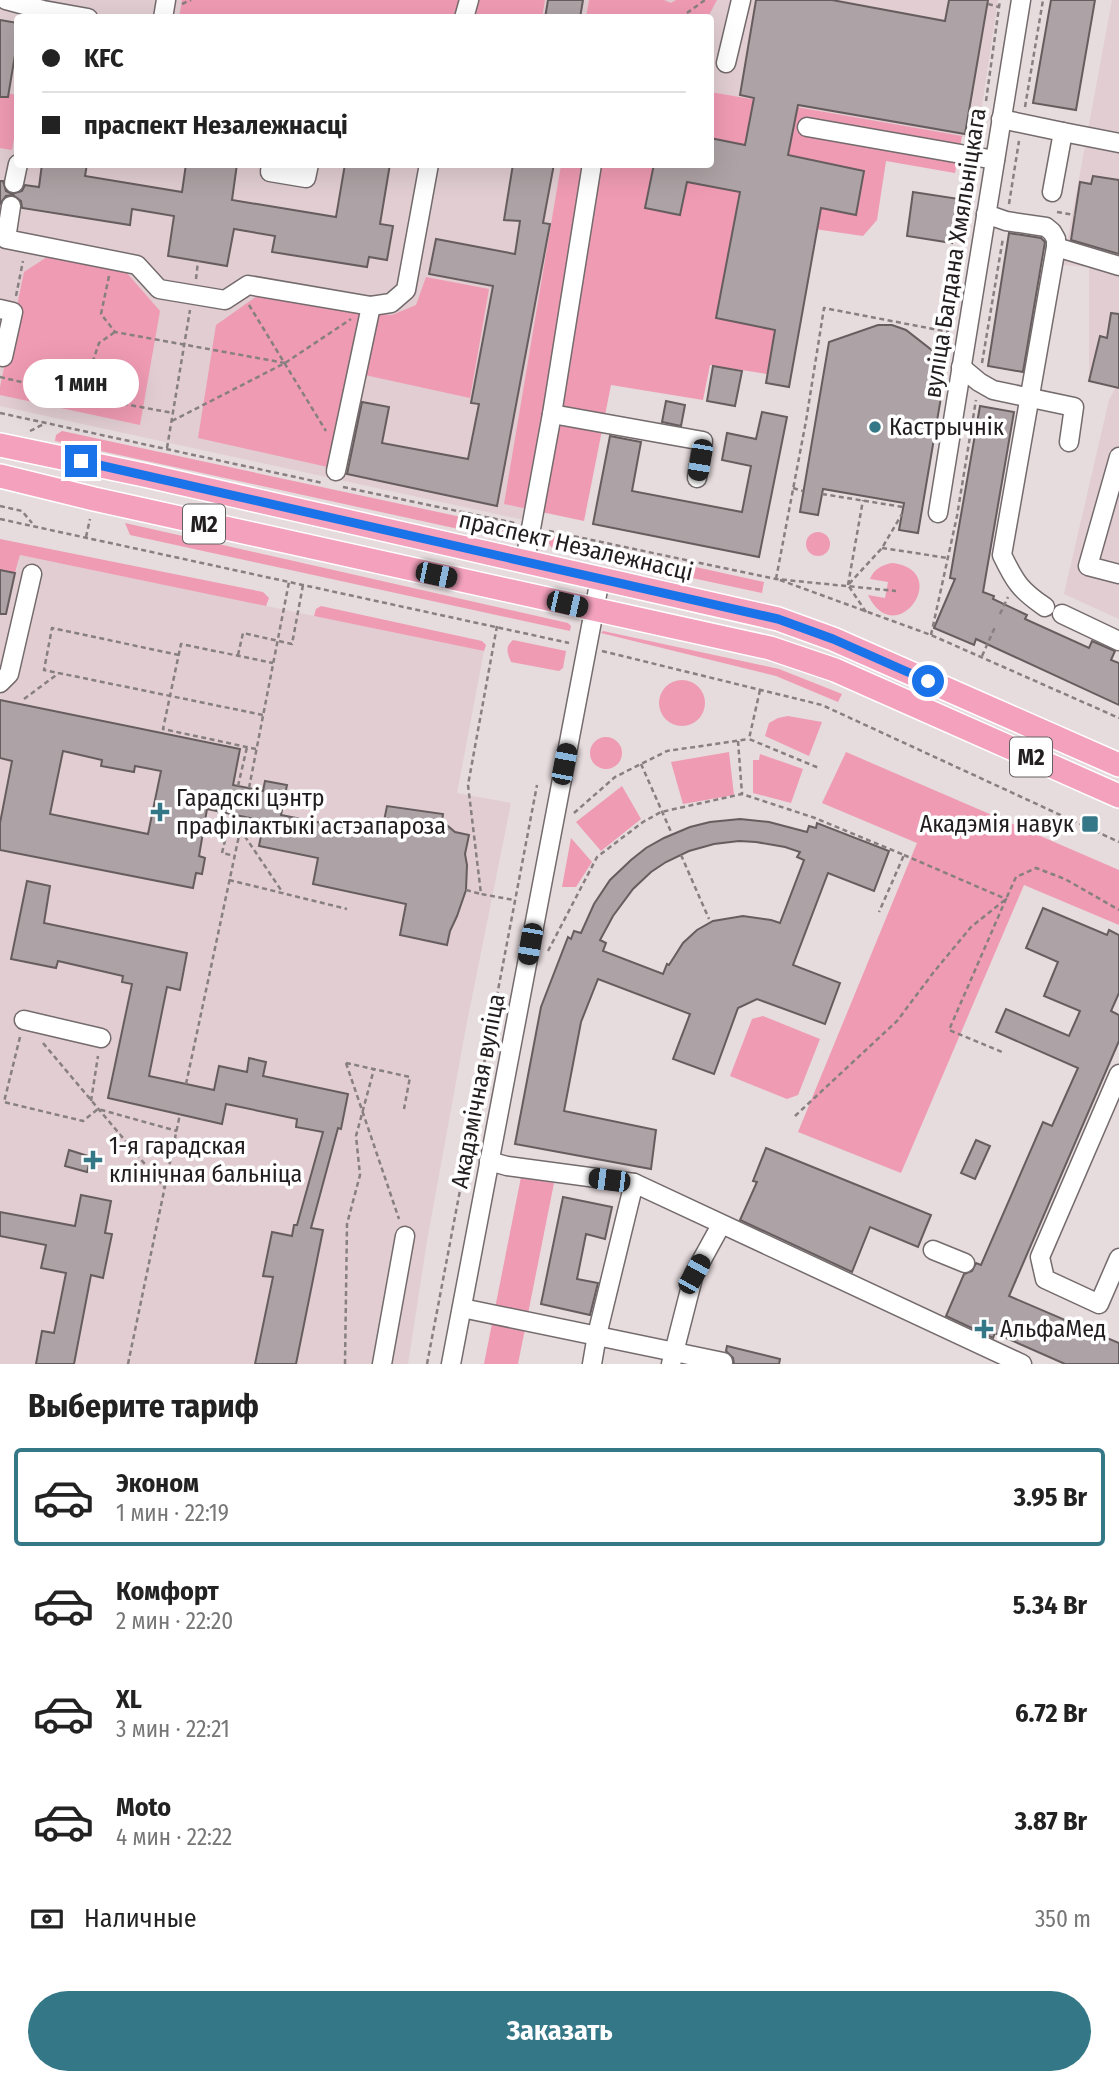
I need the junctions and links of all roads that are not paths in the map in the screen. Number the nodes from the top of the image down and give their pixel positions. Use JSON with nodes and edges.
{"nodes":[{"id":1,"x":6,"y":0,"type":"edge"},
{"id":2,"x":741,"y":0,"type":"edge"},
{"id":3,"x":1021,"y":0,"type":"edge"},
{"id":4,"x":43,"y":9,"type":"edge"},
{"id":5,"x":68,"y":14,"type":"edge"},
{"id":6,"x":726,"y":63,"type":"dead end"},
{"id":7,"x":1002,"y":119,"type":"junction"},
{"id":8,"x":807,"y":127,"type":"dead end"},
{"id":9,"x":1063,"y":132,"type":"junction"},
{"id":10,"x":1119,"y":142,"type":"edge"},
{"id":11,"x":995,"y":160,"type":"junction"},
{"id":12,"x":17,"y":168,"type":"edge"},
{"id":13,"x":270,"y":168,"type":"edge"},
{"id":14,"x":308,"y":168,"type":"edge"},
{"id":15,"x":428,"y":168,"type":"edge"},
{"id":16,"x":591,"y":168,"type":"edge"},
{"id":17,"x":14,"y":183,"type":"dead end"},
{"id":18,"x":1052,"y":192,"type":"dead end"},
{"id":19,"x":11,"y":206,"type":"dead end"},
{"id":20,"x":986,"y":214,"type":"junction"},
{"id":21,"x":1056,"y":247,"type":"junction"},
{"id":22,"x":1119,"y":267,"type":"edge"},
{"id":23,"x":371,"y":306,"type":"junction"},
{"id":24,"x":6,"y":311,"type":"edge"},
{"id":25,"x":3,"y":357,"type":"dead end"},
{"id":26,"x":961,"y":366,"type":"junction"},
{"id":27,"x":1030,"y":399,"type":"junction"},
{"id":28,"x":552,"y":414,"type":"junction"},
{"id":29,"x":1069,"y":442,"type":"dead end"},
{"id":30,"x":0,"y":445,"type":"edge"},
{"id":31,"x":1119,"y":457,"type":"edge"},
{"id":32,"x":336,"y":471,"type":"dead end"},
{"id":33,"x":0,"y":476,"type":"edge"},
{"id":34,"x":696,"y":478,"type":"dead end"},
{"id":35,"x":1114,"y":496,"type":"edge"},
{"id":36,"x":938,"y":513,"type":"dead end"},
{"id":37,"x":525,"y":561,"type":"junction"},
{"id":38,"x":32,"y":574,"type":"dead end"},
{"id":39,"x":1119,"y":574,"type":"edge"},
{"id":40,"x":600,"y":579,"type":"junction"},
{"id":41,"x":1045,"y":607,"type":"dead end"},
{"id":42,"x":593,"y":610,"type":"junction"},
{"id":43,"x":1062,"y":614,"type":"dead end"},
{"id":44,"x":1119,"y":641,"type":"edge"},
{"id":45,"x":0,"y":683,"type":"edge"},
{"id":46,"x":1119,"y":765,"type":"edge"},
{"id":47,"x":1119,"y":796,"type":"edge"},
{"id":48,"x":24,"y":1020,"type":"road end"},
{"id":49,"x":101,"y":1038,"type":"road end"},
{"id":50,"x":1117,"y":1084,"type":"edge"},
{"id":51,"x":489,"y":1161,"type":"junction"},
{"id":52,"x":634,"y":1183,"type":"junction"},
{"id":53,"x":721,"y":1225,"type":"junction"},
{"id":54,"x":404,"y":1236,"type":"road end"},
{"id":55,"x":933,"y":1250,"type":"dead end"},
{"id":56,"x":1119,"y":1258,"type":"edge"},
{"id":57,"x":965,"y":1263,"type":"dead end"},
{"id":58,"x":1114,"y":1281,"type":"edge"},
{"id":59,"x":462,"y":1308,"type":"junction"},
{"id":60,"x":597,"y":1335,"type":"junction"},
{"id":61,"x":672,"y":1357,"type":"edge"},
{"id":62,"x":723,"y":1362,"type":"dead end"},
{"id":63,"x":382,"y":1364,"type":"edge"},
{"id":64,"x":451,"y":1364,"type":"edge"},
{"id":65,"x":592,"y":1364,"type":"edge"},
{"id":66,"x":1022,"y":1364,"type":"edge"}],
"edges":[{"from":1,"to":4,"type":"street"},
{"from":2,"to":6,"type":"street"},
{"from":3,"to":7,"type":"street","name":"вуліца Багдана Хмяльніцкага"},
{"from":4,"to":5,"type":"street"},
{"from":7,"to":9,"type":"street"},
{"from":7,"to":11,"type":"street","name":"вуліца Багдана Хмяльніцкага"},
{"from":8,"to":11,"type":"street"},
{"from":9,"to":10,"type":"street"},
{"from":9,"to":18,"type":"street"},
{"from":11,"to":20,"type":"street","name":"вуліца Багдана Хмяльніцкага"},
{"from":12,"to":17,"type":"street"},
{"from":13,"to":14,"type":"street"},
{"from":15,"to":23,"type":"street"},
{"from":16,"to":28,"type":"street"},
{"from":19,"to":23,"type":"street"},
{"from":20,"to":21,"type":"street"},
{"from":20,"to":26,"type":"street","name":"вуліца Багдана Хмяльніцкага"},
{"from":21,"to":22,"type":"street"},
{"from":21,"to":27,"type":"street"},
{"from":23,"to":32,"type":"street"},
{"from":24,"to":25,"type":"street"},
{"from":26,"to":27,"type":"street"},
{"from":26,"to":36,"type":"street","name":"вуліца Багдана Хмяльніцкага"},
{"from":27,"to":29,"type":"street"},
{"from":27,"to":41,"type":"street"},
{"from":28,"to":34,"type":"street"},
{"from":28,"to":37,"type":"street"},
{"from":30,"to":37,"type":"main road","name":"праспект Незалежнасці","number":"М2"},
{"from":31,"to":35,"type":"street"},
{"from":33,"to":42,"type":"main road","number":"М2"},
{"from":35,"to":39,"type":"street"},
{"from":37,"to":40,"type":"main road","name":"праспект Незалежнасці","number":"М2"},
{"from":38,"to":45,"type":"street"},
{"from":40,"to":42,"type":"street","name":"Акадэмічная вуліца"},
{"from":40,"to":46,"type":"main road","name":"праспект Незалежнасці","number":"М2"},
{"from":42,"to":47,"type":"main road","number":"М2"},
{"from":42,"to":51,"type":"street","name":"Акадэмічная вуліца"},
{"from":43,"to":44,"type":"street"},
{"from":48,"to":49,"type":"street"},
{"from":50,"to":58,"type":"street"},
{"from":51,"to":52,"type":"street"},
{"from":51,"to":59,"type":"street","name":"Акадэмічная вуліца"},
{"from":52,"to":53,"type":"street"},
{"from":52,"to":60,"type":"street"},
{"from":53,"to":61,"type":"street"},
{"from":53,"to":66,"type":"street"},
{"from":54,"to":63,"type":"street"},
{"from":55,"to":57,"type":"street"},
{"from":56,"to":58,"type":"street"},
{"from":59,"to":60,"type":"street"},
{"from":59,"to":64,"type":"street","name":"Акадэмічная вуліца"},
{"from":60,"to":61,"type":"street"},
{"from":60,"to":65,"type":"street"},
{"from":61,"to":62,"type":"street"}]}
